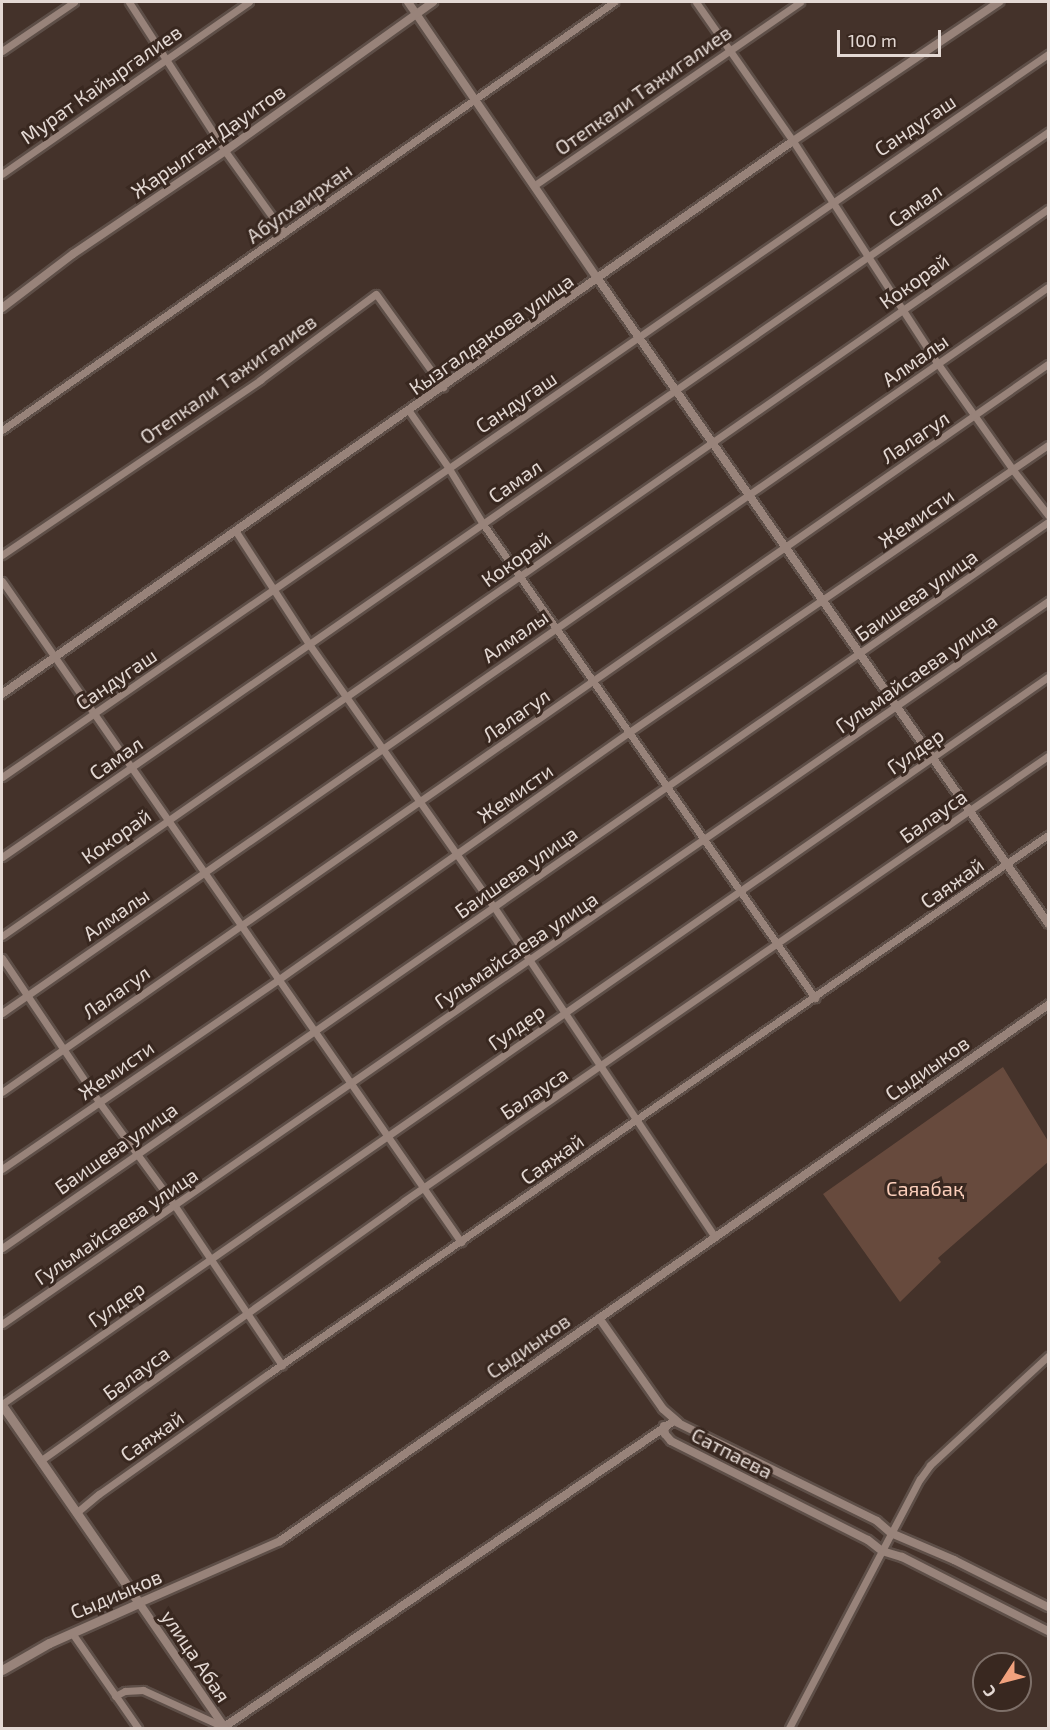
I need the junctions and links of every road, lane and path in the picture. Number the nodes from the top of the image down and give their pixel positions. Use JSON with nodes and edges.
{"nodes":[{"id":1,"x":74,"y":2,"type":"edge"},
{"id":2,"x":129,"y":2,"type":"edge"},
{"id":3,"x":249,"y":2,"type":"edge"},
{"id":4,"x":408,"y":2,"type":"edge"},
{"id":5,"x":433,"y":2,"type":"edge"},
{"id":6,"x":614,"y":2,"type":"edge"},
{"id":7,"x":696,"y":2,"type":"edge"},
{"id":8,"x":800,"y":2,"type":"edge"},
{"id":9,"x":999,"y":2,"type":"edge"},
{"id":10,"x":416,"y":13,"type":"junction"},
{"id":11,"x":2,"y":51,"type":"edge"},
{"id":12,"x":728,"y":51,"type":"junction"},
{"id":13,"x":1048,"y":54,"type":"edge"},
{"id":14,"x":167,"y":58,"type":"junction"},
{"id":15,"x":475,"y":98,"type":"junction"},
{"id":16,"x":1048,"y":132,"type":"edge"},
{"id":17,"x":793,"y":141,"type":"junction"},
{"id":18,"x":225,"y":151,"type":"junction"},
{"id":19,"x":2,"y":174,"type":"edge"},
{"id":20,"x":535,"y":185,"type":"junction"},
{"id":21,"x":833,"y":201,"type":"junction"},
{"id":22,"x":1048,"y":209,"type":"edge"},
{"id":23,"x":284,"y":234,"type":"junction"},
{"id":24,"x":867,"y":258,"type":"junction"},
{"id":25,"x":598,"y":279,"type":"junction"},
{"id":26,"x":1048,"y":288,"type":"edge"},
{"id":27,"x":2,"y":308,"type":"edge"},
{"id":28,"x":902,"y":310,"type":"junction"},
{"id":29,"x":639,"y":339,"type":"junction"},
{"id":30,"x":938,"y":364,"type":"junction"},
{"id":31,"x":1048,"y":364,"type":"edge"},
{"id":32,"x":443,"y":387,"type":"junction"},
{"id":33,"x":675,"y":390,"type":"junction"},
{"id":34,"x":409,"y":411,"type":"junction"},
{"id":35,"x":975,"y":415,"type":"junction"},
{"id":36,"x":2,"y":430,"type":"edge"},
{"id":37,"x":711,"y":441,"type":"junction"},
{"id":38,"x":1048,"y":445,"type":"edge"},
{"id":39,"x":448,"y":467,"type":"junction"},
{"id":40,"x":1013,"y":470,"type":"junction"},
{"id":41,"x":749,"y":495,"type":"junction"},
{"id":42,"x":1048,"y":515,"type":"edge"},
{"id":43,"x":1048,"y":522,"type":"edge"},
{"id":44,"x":483,"y":524,"type":"junction"},
{"id":45,"x":235,"y":530,"type":"junction"},
{"id":46,"x":784,"y":546,"type":"junction"},
{"id":47,"x":2,"y":555,"type":"edge"},
{"id":48,"x":519,"y":577,"type":"junction"},
{"id":49,"x":2,"y":581,"type":"edge"},
{"id":50,"x":273,"y":591,"type":"junction"},
{"id":51,"x":1048,"y":601,"type":"edge"},
{"id":52,"x":824,"y":602,"type":"junction"},
{"id":53,"x":556,"y":628,"type":"junction"},
{"id":54,"x":309,"y":644,"type":"junction"},
{"id":55,"x":860,"y":653,"type":"junction"},
{"id":56,"x":55,"y":657,"type":"junction"},
{"id":57,"x":1048,"y":677,"type":"edge"},
{"id":58,"x":592,"y":681,"type":"junction"},
{"id":59,"x":2,"y":694,"type":"edge"},
{"id":60,"x":346,"y":696,"type":"junction"},
{"id":61,"x":897,"y":706,"type":"junction"},
{"id":62,"x":94,"y":714,"type":"junction"},
{"id":63,"x":628,"y":733,"type":"junction"},
{"id":64,"x":381,"y":750,"type":"junction"},
{"id":65,"x":1048,"y":756,"type":"edge"},
{"id":66,"x":933,"y":758,"type":"junction"},
{"id":67,"x":132,"y":766,"type":"junction"},
{"id":68,"x":2,"y":777,"type":"edge"},
{"id":69,"x":667,"y":788,"type":"junction"},
{"id":70,"x":419,"y":803,"type":"junction"},
{"id":71,"x":970,"y":810,"type":"junction"},
{"id":72,"x":166,"y":821,"type":"junction"},
{"id":73,"x":1048,"y":835,"type":"edge"},
{"id":74,"x":704,"y":841,"type":"junction"},
{"id":75,"x":457,"y":853,"type":"junction"},
{"id":76,"x":2,"y":858,"type":"edge"},
{"id":77,"x":1007,"y":864,"type":"junction"},
{"id":78,"x":204,"y":873,"type":"junction"},
{"id":79,"x":742,"y":892,"type":"junction"},
{"id":80,"x":494,"y":907,"type":"junction"},
{"id":81,"x":1048,"y":923,"type":"edge"},
{"id":82,"x":242,"y":924,"type":"junction"},
{"id":83,"x":2,"y":936,"type":"edge"},
{"id":84,"x":777,"y":945,"type":"junction"},
{"id":85,"x":2,"y":958,"type":"edge"},
{"id":86,"x":529,"y":961,"type":"junction"},
{"id":87,"x":279,"y":979,"type":"junction"},
{"id":88,"x":27,"y":995,"type":"junction"},
{"id":89,"x":815,"y":998,"type":"junction"},
{"id":90,"x":1048,"y":1005,"type":"edge"},
{"id":91,"x":2,"y":1013,"type":"edge"},
{"id":92,"x":565,"y":1013,"type":"junction"},
{"id":93,"x":315,"y":1030,"type":"junction"},
{"id":94,"x":63,"y":1049,"type":"junction"},
{"id":95,"x":600,"y":1067,"type":"junction"},
{"id":96,"x":350,"y":1084,"type":"junction"},
{"id":97,"x":2,"y":1092,"type":"edge"},
{"id":98,"x":99,"y":1102,"type":"junction"},
{"id":99,"x":636,"y":1121,"type":"junction"},
{"id":100,"x":387,"y":1136,"type":"junction"},
{"id":101,"x":136,"y":1155,"type":"junction"},
{"id":102,"x":2,"y":1169,"type":"edge"},
{"id":103,"x":422,"y":1188,"type":"junction"},
{"id":104,"x":175,"y":1206,"type":"junction"},
{"id":105,"x":715,"y":1237,"type":"junction"},
{"id":106,"x":461,"y":1242,"type":"junction"},
{"id":107,"x":2,"y":1248,"type":"edge"},
{"id":108,"x":210,"y":1259,"type":"junction"},
{"id":109,"x":246,"y":1313,"type":"junction"},
{"id":110,"x":600,"y":1318,"type":"junction"},
{"id":111,"x":2,"y":1324,"type":"edge"},
{"id":112,"x":1048,"y":1356,"type":"edge"},
{"id":113,"x":282,"y":1365,"type":"junction"},
{"id":114,"x":2,"y":1405,"type":"edge"},
{"id":115,"x":663,"y":1409,"type":"junction"},
{"id":116,"x":678,"y":1422,"type":"junction"},
{"id":117,"x":665,"y":1425,"type":"junction"},
{"id":118,"x":647,"y":1437,"type":"junction"},
{"id":119,"x":671,"y":1441,"type":"junction"},
{"id":120,"x":40,"y":1461,"type":"junction"},
{"id":121,"x":76,"y":1513,"type":"junction"},
{"id":122,"x":891,"y":1533,"type":"junction"},
{"id":123,"x":882,"y":1551,"type":"junction"},
{"id":124,"x":140,"y":1603,"type":"junction"},
{"id":125,"x":1048,"y":1607,"type":"edge"},
{"id":126,"x":1048,"y":1631,"type":"edge"},
{"id":127,"x":72,"y":1633,"type":"junction"},
{"id":128,"x":2,"y":1670,"type":"edge"},
{"id":129,"x":115,"y":1696,"type":"junction"},
{"id":130,"x":138,"y":1728,"type":"edge"},
{"id":131,"x":225,"y":1728,"type":"edge"},
{"id":132,"x":789,"y":1728,"type":"edge"}],
"edges":[{"from":1,"to":11,"type":"street"},
{"from":2,"to":14,"type":"street"},
{"from":3,"to":14,"type":"street","name":"Мурат Кайыргалиев"},
{"from":4,"to":10,"type":"street"},
{"from":5,"to":10,"type":"street","name":"Жарылган Дауитов"},
{"from":6,"to":15,"type":"street","name":"Абулхаирхан"},
{"from":7,"to":12,"type":"street"},
{"from":8,"to":12,"type":"street","name":"Отепкали Тажигалиев"},
{"from":9,"to":17,"type":"street","name":"Кызгалдакова улица"},
{"from":10,"to":15,"type":"street"},
{"from":10,"to":18,"type":"street","name":"Жарылган Дауитов"},
{"from":12,"to":17,"type":"street"},
{"from":12,"to":20,"type":"street","name":"Отепкали Тажигалиев"},
{"from":13,"to":21,"type":"street","name":"Сандугаш"},
{"from":14,"to":18,"type":"street"},
{"from":14,"to":19,"type":"street","name":"Мурат Кайыргалиев"},
{"from":15,"to":20,"type":"street"},
{"from":15,"to":23,"type":"street","name":"Абулхаирхан"},
{"from":16,"to":24,"type":"street","name":"Самал"},
{"from":17,"to":21,"type":"street"},
{"from":17,"to":25,"type":"street","name":"Кызгалдакова улица"},
{"from":18,"to":23,"type":"street"},
{"from":18,"to":27,"type":"street","name":"Жарылган Дауитов"},
{"from":20,"to":25,"type":"street"},
{"from":21,"to":24,"type":"street"},
{"from":21,"to":29,"type":"street","name":"Сандугаш"},
{"from":22,"to":28,"type":"street","name":"Кокорай"},
{"from":23,"to":36,"type":"street","name":"Абулхаирхан"},
{"from":24,"to":28,"type":"street"},
{"from":24,"to":33,"type":"street","name":"Самал"},
{"from":25,"to":29,"type":"street"},
{"from":25,"to":32,"type":"street","name":"Кызгалдакова улица"},
{"from":26,"to":30,"type":"street","name":"Алмалы"},
{"from":28,"to":30,"type":"street"},
{"from":28,"to":37,"type":"street","name":"Кокорай"},
{"from":29,"to":33,"type":"street"},
{"from":29,"to":39,"type":"street","name":"Сандугаш"},
{"from":30,"to":35,"type":"street"},
{"from":30,"to":41,"type":"street","name":"Алмалы"},
{"from":31,"to":35,"type":"street","name":"Лалагул"},
{"from":32,"to":34,"type":"street","name":"Кызгалдакова улица"},
{"from":32,"to":47,"type":"street","name":"Отепкали Тажигалиев"},
{"from":33,"to":37,"type":"street"},
{"from":33,"to":44,"type":"street","name":"Самал"},
{"from":34,"to":39,"type":"street"},
{"from":34,"to":45,"type":"street","name":"Кызгалдакова улица"},
{"from":35,"to":40,"type":"street"},
{"from":35,"to":46,"type":"street","name":"Лалагул"},
{"from":37,"to":41,"type":"street"},
{"from":37,"to":48,"type":"street","name":"Кокорай"},
{"from":38,"to":40,"type":"street","name":"Жемисти"},
{"from":39,"to":44,"type":"street"},
{"from":39,"to":50,"type":"street","name":"Сандугаш"},
{"from":40,"to":42,"type":"street"},
{"from":40,"to":52,"type":"street","name":"Жемисти"},
{"from":41,"to":46,"type":"street"},
{"from":41,"to":53,"type":"street","name":"Алмалы"},
{"from":43,"to":55,"type":"street","name":"Баишева улица"},
{"from":44,"to":48,"type":"street"},
{"from":44,"to":54,"type":"street","name":"Самал"},
{"from":45,"to":50,"type":"street"},
{"from":45,"to":56,"type":"street","name":"Кызгалдакова улица"},
{"from":46,"to":52,"type":"street"},
{"from":46,"to":58,"type":"street","name":"Лалагул"},
{"from":48,"to":53,"type":"street"},
{"from":48,"to":60,"type":"street","name":"Кокорай"},
{"from":49,"to":56,"type":"street"},
{"from":50,"to":54,"type":"street"},
{"from":50,"to":62,"type":"street","name":"Сандугаш"},
{"from":51,"to":61,"type":"street","name":"Гульмайсаева улица"},
{"from":52,"to":55,"type":"street"},
{"from":52,"to":63,"type":"street","name":"Жемисти"},
{"from":53,"to":58,"type":"street"},
{"from":53,"to":64,"type":"street","name":"Алмалы"},
{"from":54,"to":60,"type":"street"},
{"from":54,"to":67,"type":"street","name":"Самал"},
{"from":55,"to":61,"type":"street"},
{"from":55,"to":69,"type":"street","name":"Баишева улица"},
{"from":56,"to":59,"type":"street","name":"Кызгалдакова улица"},
{"from":56,"to":62,"type":"street"},
{"from":57,"to":66,"type":"street","name":"Гулдер"},
{"from":58,"to":63,"type":"street"},
{"from":58,"to":70,"type":"street","name":"Лалагул"},
{"from":60,"to":64,"type":"street"},
{"from":60,"to":72,"type":"street","name":"Кокорай"},
{"from":61,"to":66,"type":"street"},
{"from":61,"to":74,"type":"street","name":"Гульмайсаева улица"},
{"from":62,"to":67,"type":"street"},
{"from":62,"to":68,"type":"street","name":"Сандугаш"},
{"from":63,"to":69,"type":"street"},
{"from":63,"to":75,"type":"street","name":"Жемисти"},
{"from":64,"to":70,"type":"street"},
{"from":64,"to":78,"type":"street","name":"Алмалы"},
{"from":65,"to":71,"type":"street","name":"Балауса"},
{"from":66,"to":71,"type":"street"},
{"from":66,"to":79,"type":"street","name":"Гулдер"},
{"from":67,"to":72,"type":"street"},
{"from":67,"to":76,"type":"street","name":"Самал"},
{"from":69,"to":74,"type":"street"},
{"from":69,"to":80,"type":"street","name":"Баишева улица"},
{"from":70,"to":75,"type":"street"},
{"from":70,"to":82,"type":"street","name":"Лалагул"},
{"from":71,"to":77,"type":"street"},
{"from":71,"to":84,"type":"street","name":"Балауса"},
{"from":72,"to":78,"type":"street"},
{"from":72,"to":83,"type":"street","name":"Кокорай"},
{"from":73,"to":77,"type":"street","name":"Саяжай"},
{"from":74,"to":79,"type":"street"},
{"from":74,"to":86,"type":"street","name":"Гульмайсаева улица"},
{"from":75,"to":80,"type":"street"},
{"from":75,"to":87,"type":"street","name":"Жемисти"},
{"from":77,"to":81,"type":"street"},
{"from":77,"to":89,"type":"street","name":"Саяжай"},
{"from":78,"to":82,"type":"street"},
{"from":78,"to":88,"type":"street","name":"Алмалы"},
{"from":79,"to":84,"type":"street"},
{"from":79,"to":92,"type":"street","name":"Гулдер"},
{"from":80,"to":86,"type":"street"},
{"from":80,"to":93,"type":"street","name":"Баишева улица"},
{"from":82,"to":87,"type":"street"},
{"from":82,"to":94,"type":"street","name":"Лалагул"},
{"from":84,"to":89,"type":"street"},
{"from":84,"to":95,"type":"street","name":"Балауса"},
{"from":85,"to":88,"type":"street"},
{"from":86,"to":92,"type":"street"},
{"from":86,"to":96,"type":"street","name":"Гульмайсаева улица"},
{"from":87,"to":93,"type":"street"},
{"from":87,"to":98,"type":"street","name":"Жемисти"},
{"from":88,"to":91,"type":"street","name":"Алмалы"},
{"from":88,"to":94,"type":"street"},
{"from":89,"to":99,"type":"street","name":"Саяжай"},
{"from":90,"to":105,"type":"street","name":"Сыдиыков"},
{"from":92,"to":95,"type":"street"},
{"from":92,"to":100,"type":"street","name":"Гулдер"},
{"from":93,"to":96,"type":"street"},
{"from":93,"to":101,"type":"street","name":"Баишева улица"},
{"from":94,"to":97,"type":"street","name":"Лалагул"},
{"from":94,"to":98,"type":"street"},
{"from":95,"to":99,"type":"street"},
{"from":95,"to":103,"type":"street","name":"Балауса"},
{"from":96,"to":100,"type":"street"},
{"from":96,"to":104,"type":"street","name":"Гульмайсаева улица"},
{"from":98,"to":101,"type":"street"},
{"from":98,"to":102,"type":"street","name":"Жемисти"},
{"from":99,"to":105,"type":"street"},
{"from":99,"to":106,"type":"street","name":"Саяжай"},
{"from":100,"to":103,"type":"street"},
{"from":100,"to":108,"type":"street","name":"Гулдер"},
{"from":101,"to":104,"type":"street"},
{"from":101,"to":107,"type":"street","name":"Баишева улица"},
{"from":103,"to":106,"type":"street"},
{"from":103,"to":109,"type":"street","name":"Балауса"},
{"from":104,"to":108,"type":"street"},
{"from":104,"to":111,"type":"street","name":"Гульмайсаева улица"},
{"from":105,"to":110,"type":"street","name":"Сыдиыков"},
{"from":106,"to":113,"type":"street","name":"Саяжай"},
{"from":108,"to":109,"type":"street"},
{"from":108,"to":114,"type":"street","name":"Гулдер"},
{"from":109,"to":113,"type":"street"},
{"from":109,"to":120,"type":"street","name":"Балауса"},
{"from":110,"to":115,"type":"street"},
{"from":110,"to":124,"type":"street","name":"Сыдиыков"},
{"from":112,"to":122,"type":"street"},
{"from":113,"to":121,"type":"street","name":"Саяжай"},
{"from":114,"to":120,"type":"main road"},
{"from":115,"to":116,"type":"street"},
{"from":115,"to":117,"type":"street"},
{"from":116,"to":117,"type":"street","name":"Сатпаева"},
{"from":116,"to":122,"type":"street","name":"Сатпаева"},
{"from":117,"to":118,"type":"street"},
{"from":117,"to":119,"type":"street","name":"Сатпаева"},
{"from":118,"to":119,"type":"street"},
{"from":118,"to":131,"type":"street"},
{"from":119,"to":123,"type":"street","name":"Сатпаева"},
{"from":120,"to":121,"type":"main road"},
{"from":121,"to":124,"type":"main road"},
{"from":122,"to":123,"type":"street"},
{"from":122,"to":125,"type":"street","name":"Сатпаева"},
{"from":123,"to":126,"type":"street","name":"Сатпаева"},
{"from":123,"to":132,"type":"street"},
{"from":124,"to":127,"type":"main road","name":"Сыдиыков"},
{"from":124,"to":131,"type":"street","name":"улица Абая"},
{"from":127,"to":128,"type":"main road","name":"Сыдиыков"},
{"from":127,"to":129,"type":"street"},
{"from":129,"to":130,"type":"street"},
{"from":129,"to":131,"type":"street"}]}
